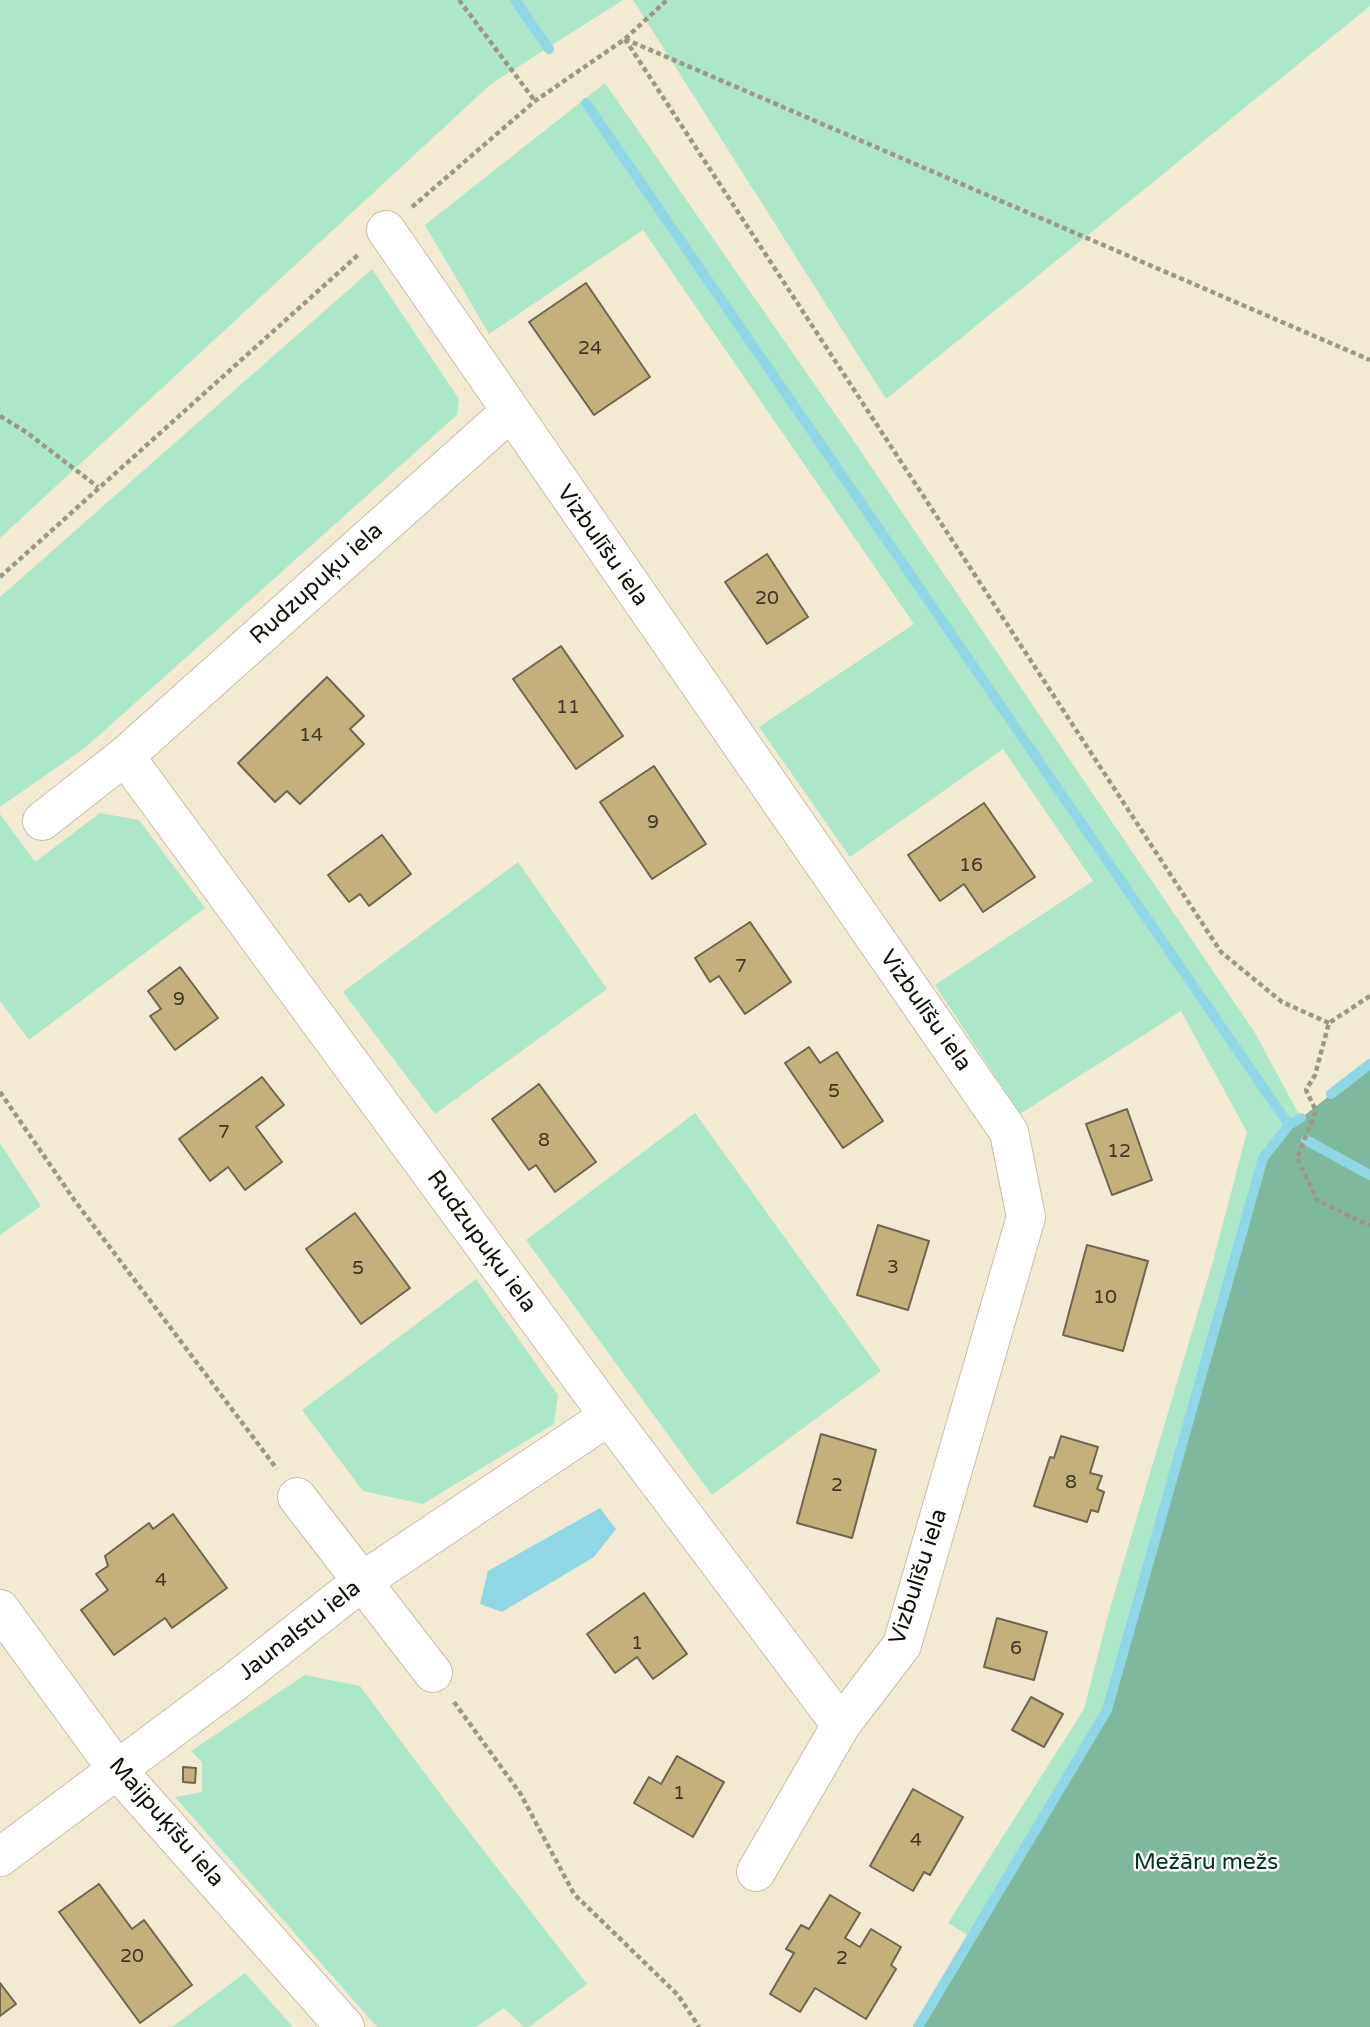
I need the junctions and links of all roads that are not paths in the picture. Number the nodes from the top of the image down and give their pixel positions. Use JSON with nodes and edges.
{"nodes":[{"id":1,"x":386,"y":230,"type":"road end"},
{"id":2,"x":510,"y":412,"type":"junction"},
{"id":3,"x":125,"y":756,"type":"junction"},
{"id":4,"x":43,"y":821,"type":"dead end"},
{"id":5,"x":609,"y":1416,"type":"junction"},
{"id":6,"x":297,"y":1497,"type":"road end"},
{"id":7,"x":361,"y":1582,"type":"junction"},
{"id":8,"x":0,"y":1609,"type":"edge"},
{"id":9,"x":433,"y":1673,"type":"road end"},
{"id":10,"x":841,"y":1726,"type":"junction"},
{"id":11,"x":118,"y":1770,"type":"junction"},
{"id":12,"x":0,"y":1857,"type":"edge"},
{"id":13,"x":756,"y":1872,"type":"dead end"},
{"id":14,"x":345,"y":2027,"type":"edge"}],
"edges":[{"from":1,"to":2,"type":"street","name":"Vizbulīšu iela"},
{"from":2,"to":3,"type":"street","name":"Rudzupuķu iela"},
{"from":2,"to":10,"type":"street","name":"Vizbulīšu iela"},
{"from":3,"to":4,"type":"street","name":"Rudzupuķu iela"},
{"from":3,"to":5,"type":"street","name":"Rudzupuķu iela"},
{"from":5,"to":7,"type":"street","name":"Jaunalstu iela"},
{"from":5,"to":10,"type":"street","name":"Rudzupuķu iela"},
{"from":6,"to":7,"type":"street"},
{"from":7,"to":9,"type":"street"},
{"from":7,"to":11,"type":"street","name":"Jaunalstu iela"},
{"from":8,"to":11,"type":"street","name":"Maijpuķīšu iela"},
{"from":10,"to":13,"type":"street","name":"Vizbulīšu iela"},
{"from":11,"to":12,"type":"street","name":"Jaunalstu iela"},
{"from":11,"to":14,"type":"street","name":"Maijpuķīšu iela"}]}
